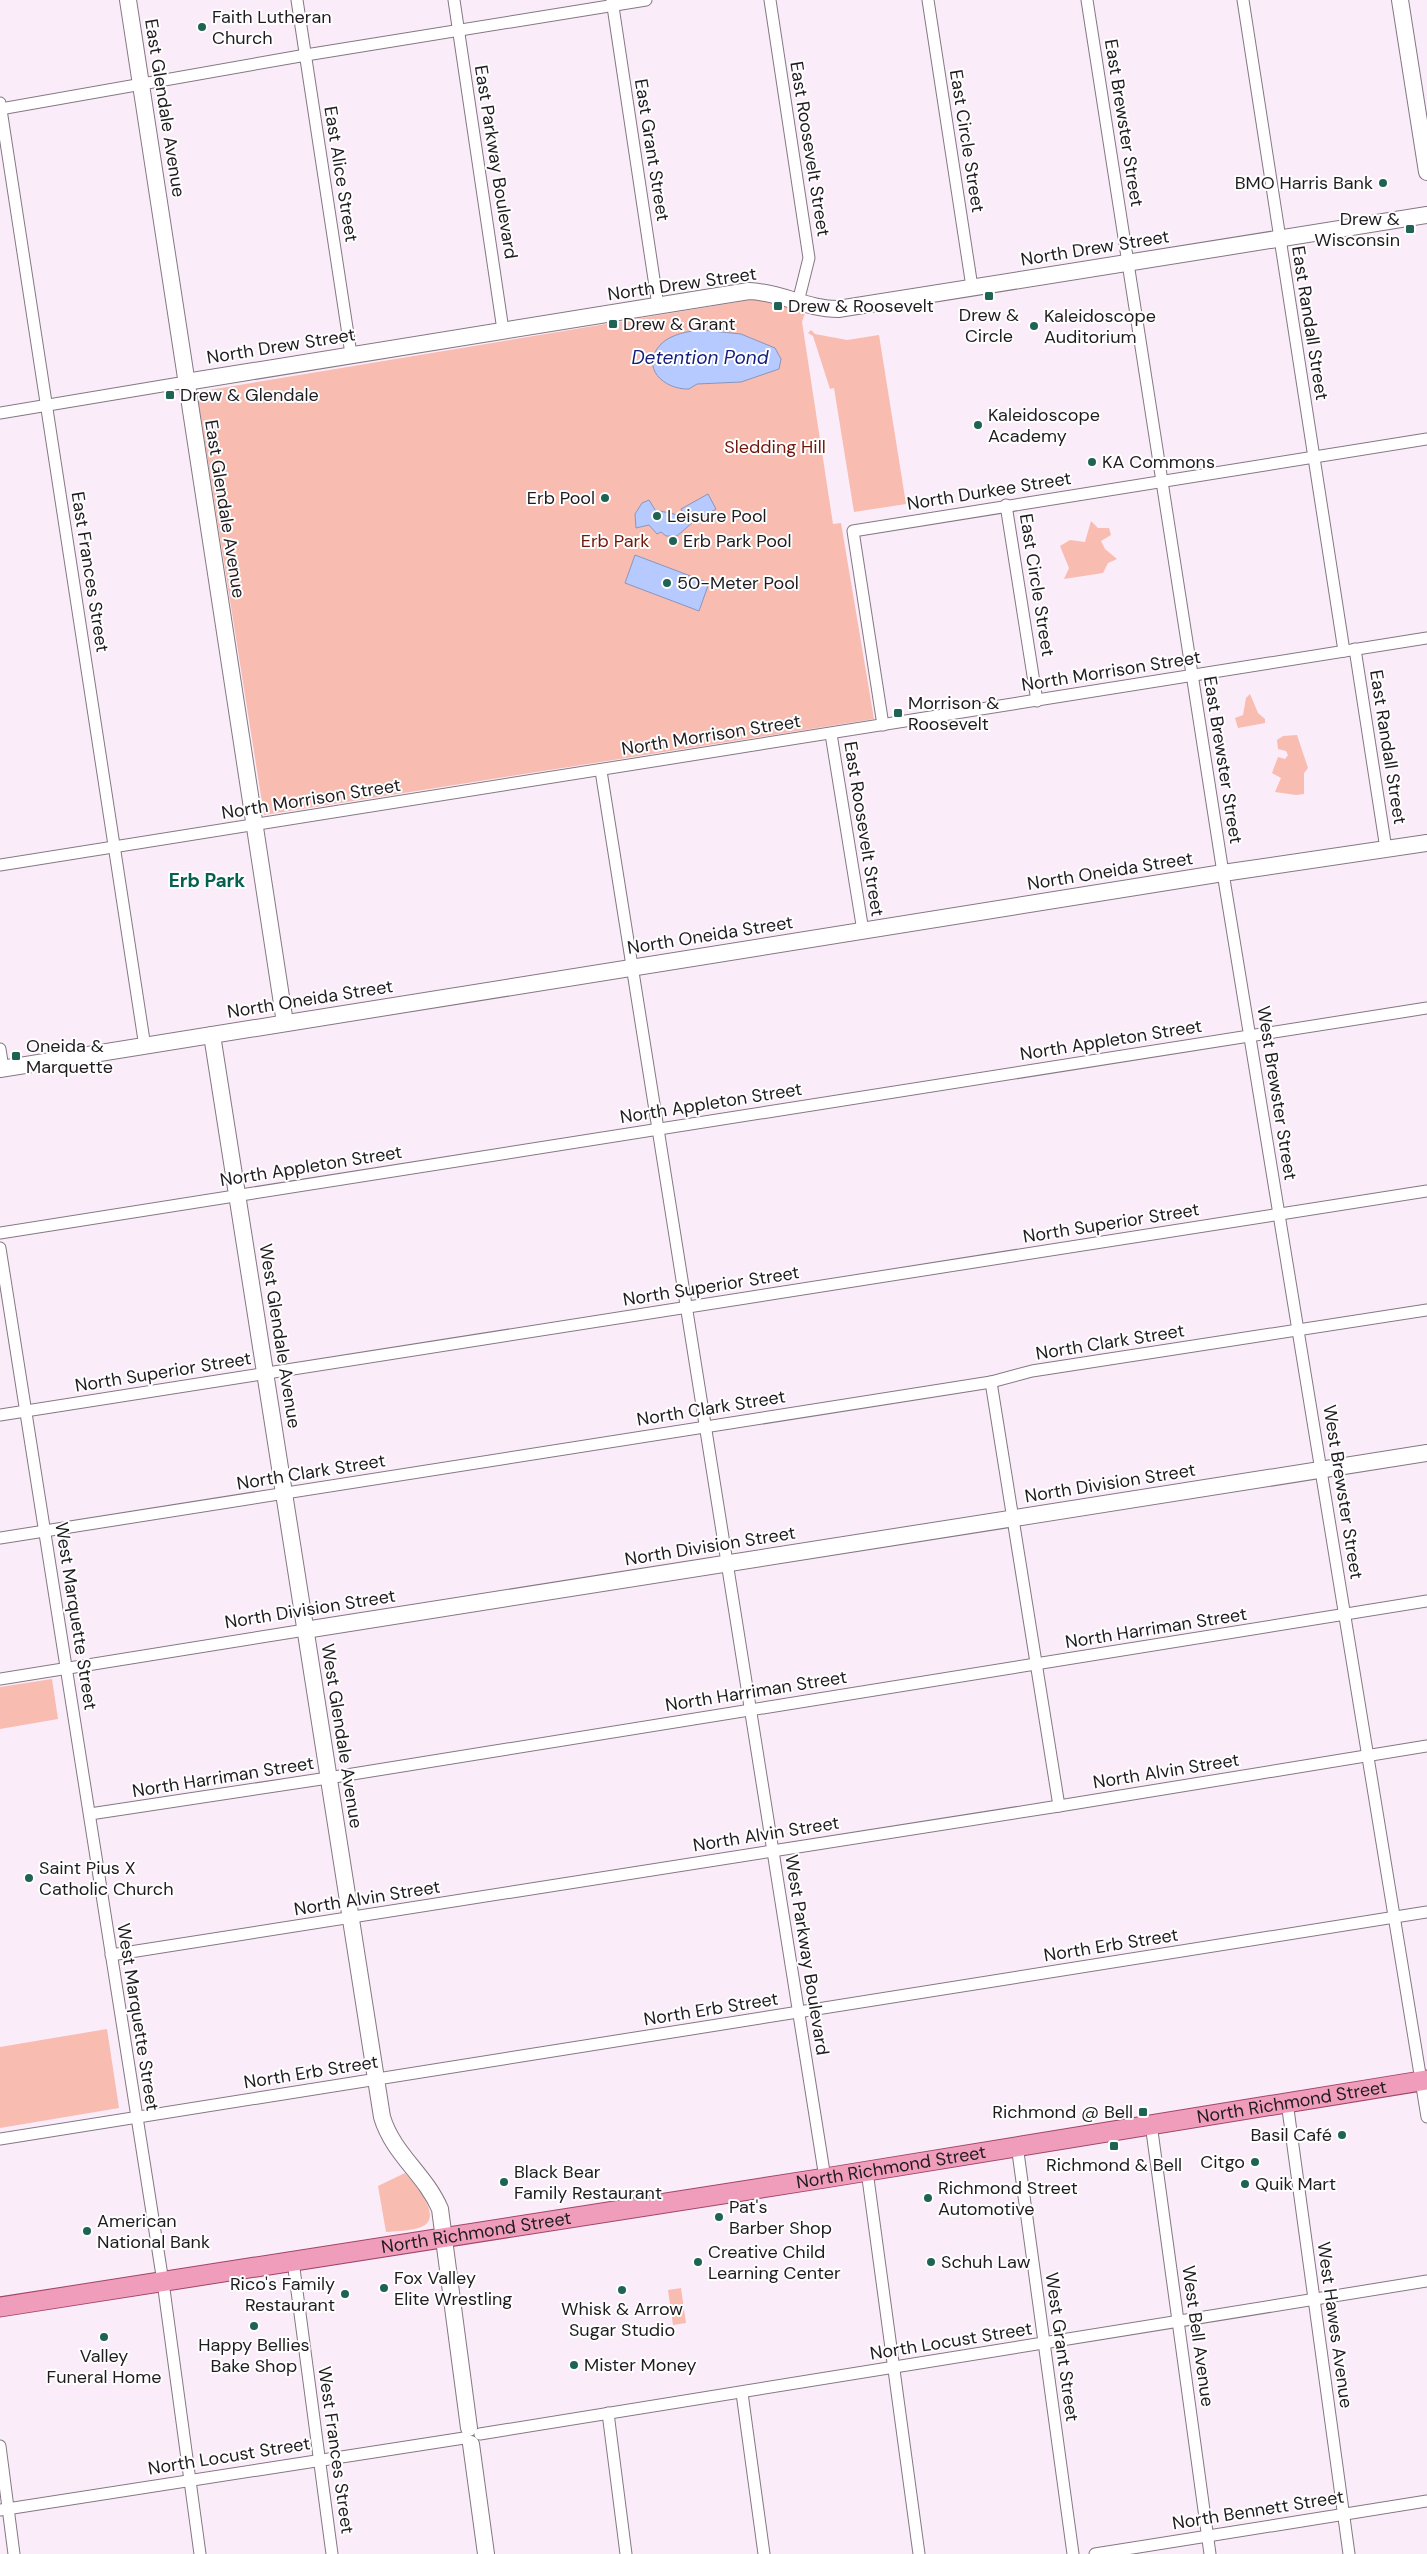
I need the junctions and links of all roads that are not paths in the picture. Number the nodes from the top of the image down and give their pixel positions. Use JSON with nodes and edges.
{"nodes":[{"id":1,"x":128,"y":0,"type":"edge"},
{"id":2,"x":297,"y":0,"type":"edge"},
{"id":3,"x":454,"y":0,"type":"edge"},
{"id":4,"x":646,"y":0,"type":"edge"},
{"id":5,"x":770,"y":0,"type":"edge"},
{"id":6,"x":928,"y":0,"type":"edge"},
{"id":7,"x":1087,"y":0,"type":"edge"},
{"id":8,"x":1243,"y":0,"type":"edge"},
{"id":9,"x":1400,"y":0,"type":"edge"},
{"id":10,"x":612,"y":3,"type":"edge"},
{"id":11,"x":458,"y":30,"type":"junction"},
{"id":12,"x":306,"y":56,"type":"junction"},
{"id":13,"x":141,"y":85,"type":"junction"},
{"id":14,"x":0,"y":107,"type":"edge"},
{"id":15,"x":1427,"y":172,"type":"edge"},
{"id":16,"x":1427,"y":215,"type":"edge"},
{"id":17,"x":1279,"y":239,"type":"junction"},
{"id":18,"x":1128,"y":263,"type":"junction"},
{"id":19,"x":972,"y":287,"type":"junction"},
{"id":20,"x":798,"y":302,"type":"junction"},
{"id":21,"x":658,"y":306,"type":"junction"},
{"id":22,"x":503,"y":330,"type":"junction"},
{"id":23,"x":351,"y":354,"type":"junction"},
{"id":24,"x":186,"y":382,"type":"junction"},
{"id":25,"x":47,"y":405,"type":"junction"},
{"id":26,"x":0,"y":413,"type":"edge"},
{"id":27,"x":1427,"y":439,"type":"edge"},
{"id":28,"x":1314,"y":458,"type":"junction"},
{"id":29,"x":1162,"y":481,"type":"junction"},
{"id":30,"x":1006,"y":505,"type":"junction"},
{"id":31,"x":1427,"y":638,"type":"edge"},
{"id":32,"x":1350,"y":650,"type":"junction"},
{"id":33,"x":1192,"y":676,"type":"junction"},
{"id":34,"x":1038,"y":701,"type":"junction"},
{"id":35,"x":883,"y":725,"type":"junction"},
{"id":36,"x":831,"y":734,"type":"junction"},
{"id":37,"x":601,"y":771,"type":"junction"},
{"id":38,"x":253,"y":826,"type":"junction"},
{"id":39,"x":1427,"y":843,"type":"edge"},
{"id":40,"x":114,"y":846,"type":"junction"},
{"id":41,"x":1386,"y":849,"type":"junction"},
{"id":42,"x":0,"y":865,"type":"edge"},
{"id":43,"x":1223,"y":873,"type":"junction"},
{"id":44,"x":863,"y":931,"type":"junction"},
{"id":45,"x":632,"y":967,"type":"junction"},
{"id":46,"x":1427,"y":1008,"type":"edge"},
{"id":47,"x":285,"y":1023,"type":"junction"},
{"id":48,"x":212,"y":1035,"type":"junction"},
{"id":49,"x":1250,"y":1036,"type":"junction"},
{"id":50,"x":145,"y":1047,"type":"junction"},
{"id":51,"x":0,"y":1049,"type":"edge"},
{"id":52,"x":1,"y":1069,"type":"edge"},
{"id":53,"x":658,"y":1130,"type":"junction"},
{"id":54,"x":1427,"y":1190,"type":"edge"},
{"id":55,"x":238,"y":1195,"type":"junction"},
{"id":56,"x":1279,"y":1214,"type":"junction"},
{"id":57,"x":0,"y":1233,"type":"edge"},
{"id":58,"x":0,"y":1248,"type":"edge"},
{"id":59,"x":685,"y":1308,"type":"junction"},
{"id":60,"x":1427,"y":1310,"type":"edge"},
{"id":61,"x":1298,"y":1330,"type":"junction"},
{"id":62,"x":265,"y":1374,"type":"junction"},
{"id":63,"x":991,"y":1382,"type":"junction"},
{"id":64,"x":26,"y":1411,"type":"junction"},
{"id":65,"x":0,"y":1416,"type":"edge"},
{"id":66,"x":704,"y":1427,"type":"junction"},
{"id":67,"x":1427,"y":1453,"type":"edge"},
{"id":68,"x":1322,"y":1470,"type":"junction"},
{"id":69,"x":284,"y":1493,"type":"junction"},
{"id":70,"x":1013,"y":1518,"type":"junction"},
{"id":71,"x":45,"y":1531,"type":"junction"},
{"id":72,"x":0,"y":1538,"type":"edge"},
{"id":73,"x":726,"y":1564,"type":"junction"},
{"id":74,"x":1427,"y":1601,"type":"edge"},
{"id":75,"x":1345,"y":1614,"type":"junction"},
{"id":76,"x":305,"y":1630,"type":"junction"},
{"id":77,"x":1036,"y":1665,"type":"junction"},
{"id":78,"x":67,"y":1669,"type":"junction"},
{"id":79,"x":0,"y":1679,"type":"edge"},
{"id":80,"x":750,"y":1709,"type":"junction"},
{"id":81,"x":1427,"y":1746,"type":"edge"},
{"id":82,"x":1368,"y":1755,"type":"junction"},
{"id":83,"x":328,"y":1778,"type":"junction"},
{"id":84,"x":1059,"y":1806,"type":"junction"},
{"id":85,"x":90,"y":1814,"type":"junction"},
{"id":86,"x":773,"y":1851,"type":"junction"},
{"id":87,"x":1427,"y":1912,"type":"edge"},
{"id":88,"x":1394,"y":1917,"type":"junction"},
{"id":89,"x":350,"y":1918,"type":"junction"},
{"id":90,"x":111,"y":1954,"type":"junction"},
{"id":91,"x":798,"y":2013,"type":"junction"},
{"id":92,"x":376,"y":2080,"type":"junction"},
{"id":93,"x":1424,"y":2080,"type":"edge"},
{"id":94,"x":1286,"y":2102,"type":"junction"},
{"id":95,"x":1427,"y":2117,"type":"edge"},
{"id":96,"x":136,"y":2118,"type":"junction"},
{"id":97,"x":1150,"y":2124,"type":"junction"},
{"id":98,"x":0,"y":2139,"type":"edge"},
{"id":99,"x":1017,"y":2145,"type":"junction"},
{"id":100,"x":867,"y":2170,"type":"junction"},
{"id":101,"x":825,"y":2178,"type":"junction"},
{"id":102,"x":444,"y":2237,"type":"junction"},
{"id":103,"x":293,"y":2261,"type":"junction"},
{"id":104,"x":163,"y":2282,"type":"junction"},
{"id":105,"x":1427,"y":2282,"type":"edge"},
{"id":106,"x":1314,"y":2300,"type":"junction"},
{"id":107,"x":0,"y":2307,"type":"edge"},
{"id":108,"x":1178,"y":2321,"type":"junction"},
{"id":109,"x":1043,"y":2343,"type":"junction"},
{"id":110,"x":894,"y":2368,"type":"junction"},
{"id":111,"x":742,"y":2393,"type":"junction"},
{"id":112,"x":608,"y":2413,"type":"junction"},
{"id":113,"x":471,"y":2436,"type":"junction"},
{"id":114,"x":0,"y":2446,"type":"edge"},
{"id":115,"x":320,"y":2459,"type":"junction"},
{"id":116,"x":190,"y":2481,"type":"junction"},
{"id":117,"x":1427,"y":2501,"type":"edge"},
{"id":118,"x":4,"y":2510,"type":"edge"},
{"id":119,"x":1344,"y":2514,"type":"junction"},
{"id":120,"x":1208,"y":2536,"type":"junction"},
{"id":121,"x":14,"y":2554,"type":"edge"},
{"id":122,"x":200,"y":2554,"type":"edge"},
{"id":123,"x":332,"y":2554,"type":"edge"},
{"id":124,"x":486,"y":2554,"type":"edge"},
{"id":125,"x":626,"y":2554,"type":"edge"},
{"id":126,"x":764,"y":2554,"type":"edge"},
{"id":127,"x":919,"y":2554,"type":"edge"},
{"id":128,"x":1073,"y":2554,"type":"edge"},
{"id":129,"x":1095,"y":2554,"type":"edge"},
{"id":130,"x":1210,"y":2554,"type":"edge"},
{"id":131,"x":1350,"y":2554,"type":"edge"}],
"edges":[{"from":1,"to":13,"type":"street","name":"East Glendale Avenue"},
{"from":2,"to":12,"type":"street","name":"East Alice Street"},
{"from":3,"to":11,"type":"street","name":"East Parkway Boulevard"},
{"from":4,"to":10,"type":"street"},
{"from":5,"to":20,"type":"street","name":"East Roosevelt Street"},
{"from":6,"to":19,"type":"street","name":"East Circle Street"},
{"from":7,"to":18,"type":"street","name":"East Brewster Street"},
{"from":8,"to":17,"type":"street","name":"East Randall Street"},
{"from":9,"to":15,"type":"street"},
{"from":10,"to":11,"type":"street"},
{"from":10,"to":21,"type":"street","name":"East Grant Street"},
{"from":11,"to":12,"type":"street"},
{"from":11,"to":22,"type":"street","name":"East Parkway Boulevard"},
{"from":12,"to":13,"type":"street"},
{"from":12,"to":23,"type":"street","name":"East Alice Street"},
{"from":13,"to":14,"type":"street"},
{"from":13,"to":24,"type":"street","name":"East Glendale Avenue"},
{"from":14,"to":25,"type":"street","name":"East Frances Street"},
{"from":16,"to":17,"type":"street","name":"North Drew Street"},
{"from":17,"to":18,"type":"street","name":"North Drew Street"},
{"from":17,"to":28,"type":"street","name":"East Randall Street"},
{"from":18,"to":19,"type":"street","name":"North Drew Street"},
{"from":18,"to":29,"type":"street","name":"East Brewster Street"},
{"from":19,"to":20,"type":"street","name":"North Drew Street"},
{"from":20,"to":21,"type":"street","name":"North Drew Street"},
{"from":21,"to":22,"type":"street","name":"North Drew Street"},
{"from":22,"to":23,"type":"street","name":"North Drew Street"},
{"from":23,"to":24,"type":"street","name":"North Drew Street"},
{"from":24,"to":25,"type":"street","name":"North Drew Street"},
{"from":24,"to":38,"type":"street","name":"East Glendale Avenue"},
{"from":25,"to":26,"type":"street","name":"North Drew Street"},
{"from":25,"to":40,"type":"street","name":"East Frances Street"},
{"from":27,"to":28,"type":"street","name":"North Durkee Street"},
{"from":28,"to":29,"type":"street","name":"North Durkee Street"},
{"from":28,"to":32,"type":"street","name":"East Randall Street"},
{"from":29,"to":30,"type":"street","name":"North Durkee Street"},
{"from":29,"to":33,"type":"street","name":"East Brewster Street"},
{"from":30,"to":34,"type":"street","name":"East Circle Street"},
{"from":30,"to":35,"type":"street","name":"North Durkee Street"},
{"from":31,"to":32,"type":"street","name":"North Morrison Street"},
{"from":32,"to":33,"type":"street","name":"North Morrison Street"},
{"from":32,"to":41,"type":"street","name":"East Randall Street"},
{"from":33,"to":34,"type":"street","name":"North Morrison Street"},
{"from":33,"to":43,"type":"street","name":"East Brewster Street"},
{"from":34,"to":35,"type":"street","name":"North Morrison Street"},
{"from":35,"to":36,"type":"street","name":"North Morrison Street"},
{"from":36,"to":37,"type":"street","name":"North Morrison Street"},
{"from":36,"to":44,"type":"street","name":"East Roosevelt Street"},
{"from":37,"to":38,"type":"street","name":"North Morrison Street"},
{"from":37,"to":45,"type":"street"},
{"from":38,"to":40,"type":"street","name":"North Morrison Street"},
{"from":38,"to":47,"type":"street","name":"East Glendale Avenue"},
{"from":39,"to":41,"type":"street","name":"North Oneida Street"},
{"from":40,"to":42,"type":"street","name":"North Morrison Street"},
{"from":40,"to":50,"type":"street","name":"East Frances Street"},
{"from":41,"to":43,"type":"street","name":"North Oneida Street"},
{"from":43,"to":44,"type":"street","name":"North Oneida Street"},
{"from":43,"to":49,"type":"street","name":"West Brewster Street"},
{"from":44,"to":45,"type":"street","name":"North Oneida Street"},
{"from":45,"to":47,"type":"street","name":"North Oneida Street"},
{"from":45,"to":53,"type":"street","name":"West Parkway Boulevard"},
{"from":46,"to":49,"type":"street","name":"North Appleton Street"},
{"from":47,"to":48,"type":"street","name":"North Oneida Street"},
{"from":48,"to":50,"type":"street","name":"North Oneida Street"},
{"from":48,"to":55,"type":"street","name":"West Glendale Avenue"},
{"from":49,"to":53,"type":"street","name":"North Appleton Street"},
{"from":49,"to":56,"type":"street","name":"West Brewster Street"},
{"from":50,"to":52,"type":"street","name":"North Oneida Street"},
{"from":51,"to":52,"type":"street"},
{"from":53,"to":55,"type":"street","name":"North Appleton Street"},
{"from":53,"to":59,"type":"street","name":"West Parkway Boulevard"},
{"from":54,"to":56,"type":"street","name":"North Superior Street"},
{"from":55,"to":57,"type":"street","name":"North Appleton Street"},
{"from":55,"to":62,"type":"street","name":"West Glendale Avenue"},
{"from":56,"to":59,"type":"street","name":"North Superior Street"},
{"from":56,"to":61,"type":"street","name":"West Brewster Street"},
{"from":58,"to":64,"type":"street","name":"West Marquette Street"},
{"from":59,"to":62,"type":"street","name":"North Superior Street"},
{"from":59,"to":66,"type":"street","name":"West Parkway Boulevard"},
{"from":60,"to":61,"type":"street","name":"North Clark Street"},
{"from":61,"to":63,"type":"street","name":"North Clark Street"},
{"from":61,"to":68,"type":"street","name":"West Brewster Street"},
{"from":62,"to":64,"type":"street","name":"North Superior Street"},
{"from":62,"to":69,"type":"street","name":"West Glendale Avenue"},
{"from":63,"to":66,"type":"street","name":"North Clark Street"},
{"from":63,"to":70,"type":"street"},
{"from":64,"to":65,"type":"street","name":"North Superior Street"},
{"from":64,"to":71,"type":"street","name":"West Marquette Street"},
{"from":66,"to":69,"type":"street","name":"North Clark Street"},
{"from":66,"to":73,"type":"street","name":"West Parkway Boulevard"},
{"from":67,"to":68,"type":"street","name":"North Division Street"},
{"from":68,"to":70,"type":"street","name":"North Division Street"},
{"from":68,"to":75,"type":"street","name":"West Brewster Street"},
{"from":69,"to":71,"type":"street","name":"North Clark Street"},
{"from":69,"to":76,"type":"street","name":"West Glendale Avenue"},
{"from":70,"to":73,"type":"street","name":"North Division Street"},
{"from":70,"to":77,"type":"street"},
{"from":71,"to":72,"type":"street","name":"North Clark Street"},
{"from":71,"to":78,"type":"street","name":"West Marquette Street"},
{"from":73,"to":76,"type":"street","name":"North Division Street"},
{"from":73,"to":80,"type":"street","name":"West Parkway Boulevard"},
{"from":74,"to":75,"type":"street","name":"North Harriman Street"},
{"from":75,"to":77,"type":"street","name":"North Harriman Street"},
{"from":75,"to":82,"type":"street","name":"West Brewster Street"},
{"from":76,"to":78,"type":"street","name":"North Division Street"},
{"from":76,"to":83,"type":"street","name":"West Glendale Avenue"},
{"from":77,"to":80,"type":"street","name":"North Harriman Street"},
{"from":77,"to":84,"type":"street"},
{"from":78,"to":79,"type":"street","name":"North Division Street"},
{"from":78,"to":85,"type":"street","name":"West Marquette Street"},
{"from":80,"to":83,"type":"street","name":"North Harriman Street"},
{"from":80,"to":86,"type":"street","name":"West Parkway Boulevard"},
{"from":81,"to":82,"type":"street","name":"North Alvin Street"},
{"from":82,"to":84,"type":"street","name":"North Alvin Street"},
{"from":82,"to":88,"type":"street","name":"West Brewster Street"},
{"from":83,"to":85,"type":"street","name":"North Harriman Street"},
{"from":83,"to":89,"type":"street","name":"West Glendale Avenue"},
{"from":84,"to":86,"type":"street","name":"North Alvin Street"},
{"from":85,"to":90,"type":"street","name":"West Marquette Street"},
{"from":86,"to":89,"type":"street","name":"North Alvin Street"},
{"from":86,"to":91,"type":"street","name":"West Parkway Boulevard"},
{"from":87,"to":88,"type":"street","name":"North Erb Street"},
{"from":88,"to":91,"type":"street","name":"North Erb Street"},
{"from":88,"to":93,"type":"street","name":"West Brewster Street"},
{"from":89,"to":90,"type":"street","name":"North Alvin Street"},
{"from":89,"to":92,"type":"street","name":"West Glendale Avenue"},
{"from":90,"to":96,"type":"street","name":"West Marquette Street"},
{"from":91,"to":92,"type":"street","name":"North Erb Street"},
{"from":91,"to":101,"type":"street","name":"West Parkway Boulevard"},
{"from":92,"to":96,"type":"street","name":"North Erb Street"},
{"from":92,"to":102,"type":"street","name":"West Glendale Avenue"},
{"from":93,"to":94,"type":"main road","name":"North Richmond Street"},
{"from":93,"to":95,"type":"street","name":"West Brewster Street"},
{"from":94,"to":97,"type":"main road","name":"North Richmond Street"},
{"from":94,"to":106,"type":"street","name":"West Hawes Avenue"},
{"from":96,"to":98,"type":"street","name":"North Erb Street"},
{"from":96,"to":104,"type":"street","name":"West Marquette Street"},
{"from":97,"to":99,"type":"main road","name":"North Richmond Street"},
{"from":97,"to":108,"type":"street","name":"West Bell Avenue"},
{"from":99,"to":100,"type":"main road","name":"North Richmond Street"},
{"from":99,"to":109,"type":"street","name":"West Grant Street"},
{"from":100,"to":101,"type":"main road","name":"North Richmond Street"},
{"from":100,"to":110,"type":"street"},
{"from":101,"to":102,"type":"main road","name":"North Richmond Street"},
{"from":102,"to":103,"type":"main road","name":"North Richmond Street"},
{"from":102,"to":113,"type":"street","name":"West Glendale Avenue"},
{"from":103,"to":104,"type":"main road","name":"North Richmond Street"},
{"from":103,"to":115,"type":"street","name":"West Frances Street"},
{"from":104,"to":107,"type":"main road","name":"North Richmond Street"},
{"from":104,"to":116,"type":"street","name":"West Marquette Street"},
{"from":105,"to":106,"type":"street","name":"North Locust Street"},
{"from":106,"to":108,"type":"street","name":"North Locust Street"},
{"from":106,"to":119,"type":"street","name":"West Hawes Avenue"},
{"from":108,"to":109,"type":"street","name":"North Locust Street"},
{"from":108,"to":120,"type":"street","name":"West Bell Avenue"},
{"from":109,"to":110,"type":"street","name":"North Locust Street"},
{"from":109,"to":128,"type":"street","name":"West Grant Street"},
{"from":110,"to":111,"type":"street","name":"North Locust Street"},
{"from":110,"to":127,"type":"street"},
{"from":111,"to":112,"type":"street","name":"North Locust Street"},
{"from":111,"to":126,"type":"street"},
{"from":112,"to":113,"type":"street","name":"North Locust Street"},
{"from":112,"to":125,"type":"street"},
{"from":113,"to":115,"type":"street","name":"North Locust Street"},
{"from":113,"to":124,"type":"street","name":"West Glendale Avenue"},
{"from":114,"to":118,"type":"street"},
{"from":115,"to":116,"type":"street","name":"North Locust Street"},
{"from":115,"to":123,"type":"street","name":"West Frances Street"},
{"from":116,"to":118,"type":"street","name":"North Locust Street"},
{"from":116,"to":122,"type":"street","name":"West Marquette Street"},
{"from":117,"to":119,"type":"street","name":"North Bennett Street"},
{"from":118,"to":121,"type":"street"},
{"from":119,"to":120,"type":"street","name":"North Bennett Street"},
{"from":119,"to":131,"type":"street","name":"West Hawes Avenue"},
{"from":120,"to":129,"type":"street","name":"North Bennett Street"},
{"from":120,"to":130,"type":"street","name":"West Bell Avenue"}]}
